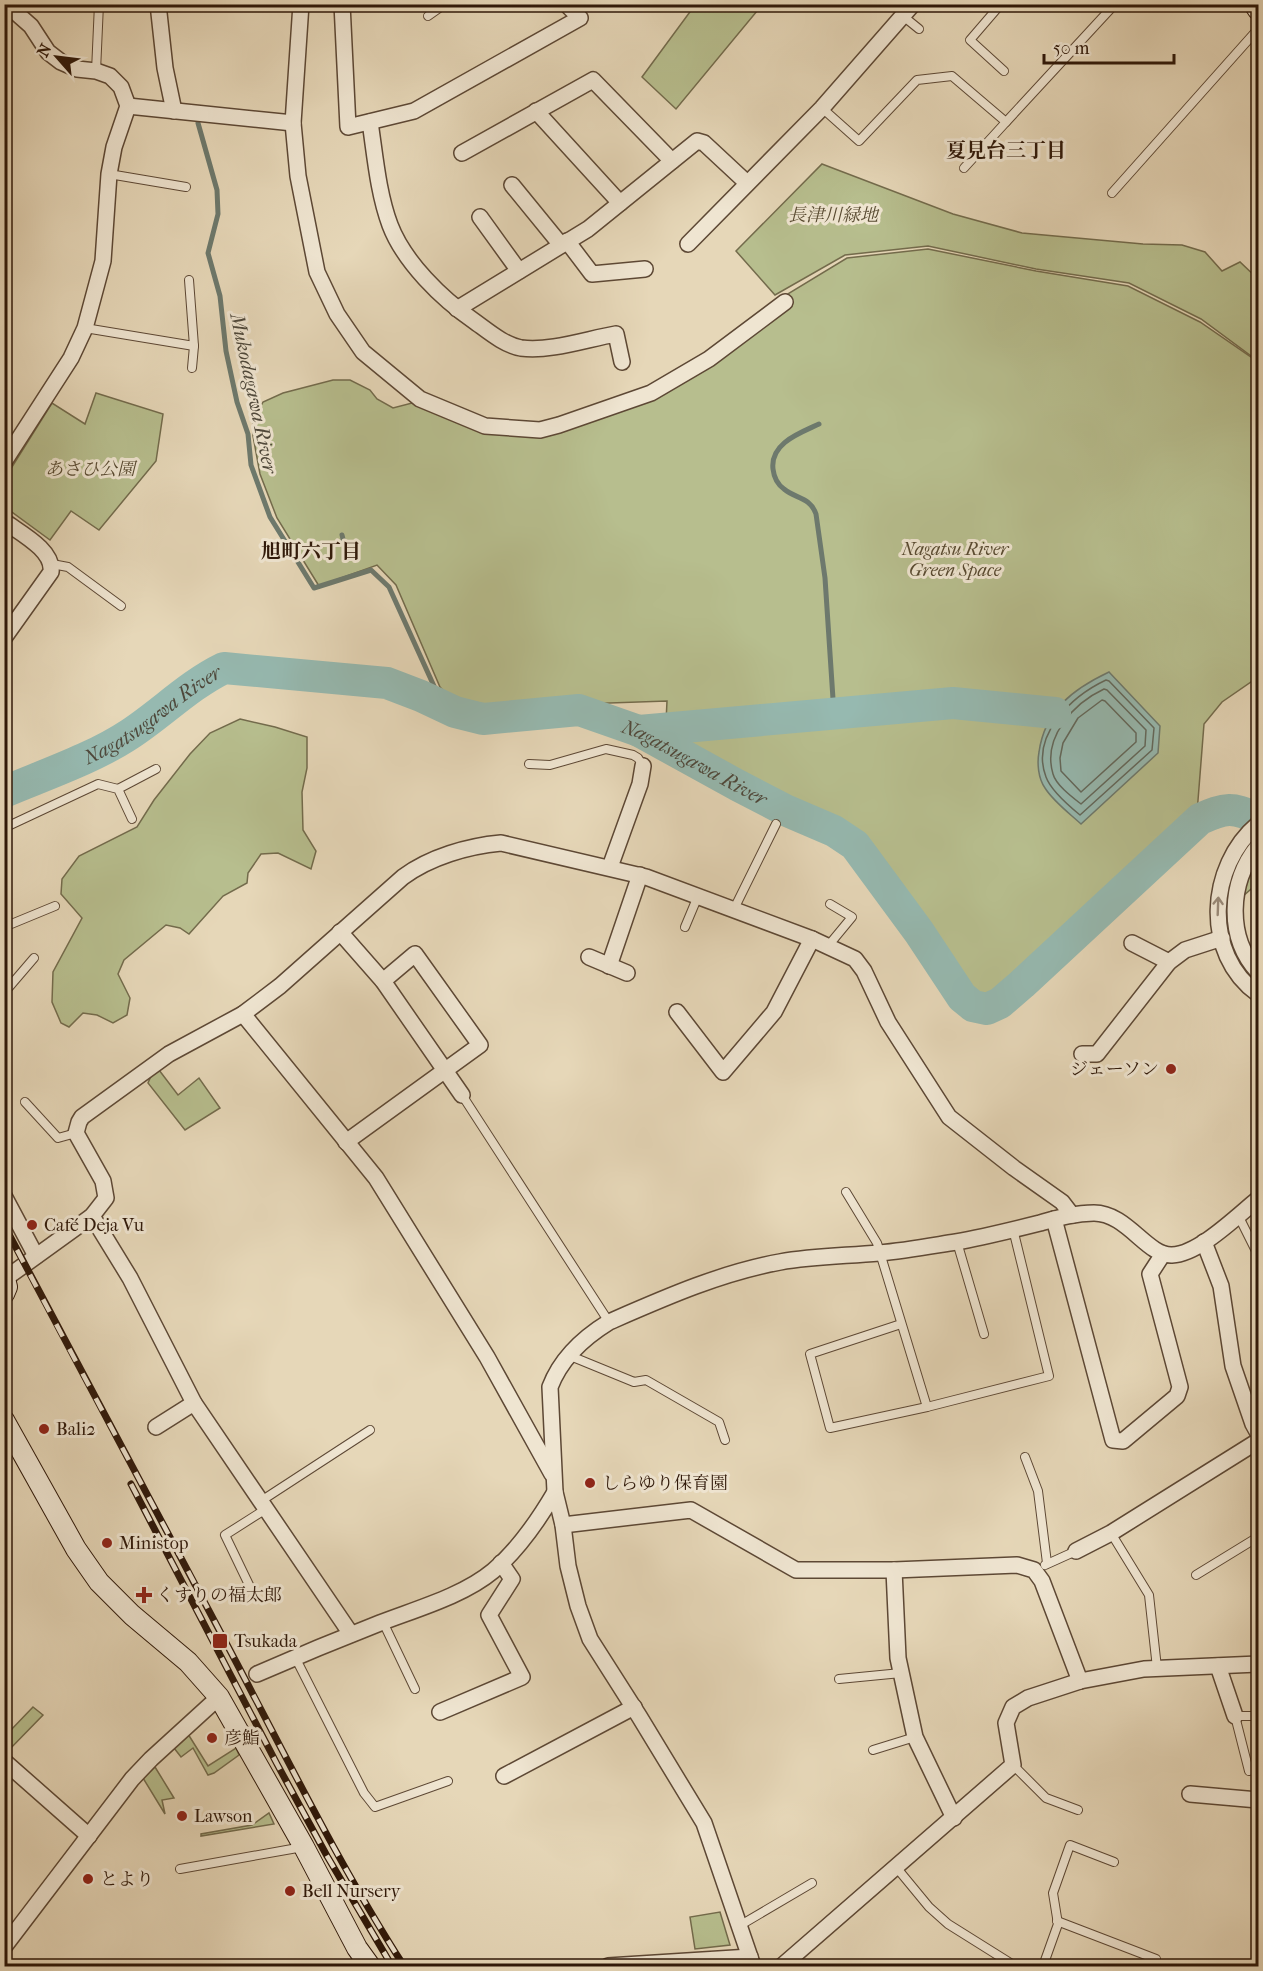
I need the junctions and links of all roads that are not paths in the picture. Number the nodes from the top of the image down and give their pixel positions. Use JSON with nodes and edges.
{"nodes":[{"id":1,"x":99,"y":4,"type":"edge"},
{"id":2,"x":158,"y":4,"type":"edge"},
{"id":3,"x":301,"y":4,"type":"edge"},
{"id":4,"x":342,"y":4,"type":"edge"},
{"id":5,"x":445,"y":4,"type":"edge"},
{"id":6,"x":566,"y":4,"type":"edge"},
{"id":7,"x":1001,"y":4,"type":"edge"},
{"id":8,"x":1115,"y":4,"type":"edge"},
{"id":9,"x":1254,"y":4,"type":"edge"},
{"id":10,"x":4,"y":9,"type":"edge"},
{"id":11,"x":908,"y":10,"type":"edge"},
{"id":12,"x":1258,"y":10,"type":"edge"},
{"id":13,"x":428,"y":16,"type":"dead end"},
{"id":14,"x":919,"y":29,"type":"dead end"},
{"id":15,"x":1258,"y":29,"type":"edge"},
{"id":16,"x":96,"y":71,"type":"junction"},
{"id":17,"x":1004,"y":71,"type":"dead end"},
{"id":18,"x":128,"y":106,"type":"junction"},
{"id":19,"x":822,"y":108,"type":"junction"},
{"id":20,"x":174,"y":111,"type":"junction"},
{"id":21,"x":536,"y":111,"type":"junction"},
{"id":22,"x":370,"y":122,"type":"junction"},
{"id":23,"x":1006,"y":122,"type":"junction"},
{"id":24,"x":293,"y":123,"type":"junction"},
{"id":25,"x":462,"y":153,"type":"dead end"},
{"id":26,"x":672,"y":161,"type":"junction"},
{"id":27,"x":964,"y":168,"type":"dead end"},
{"id":28,"x":109,"y":174,"type":"junction"},
{"id":29,"x":747,"y":183,"type":"junction"},
{"id":30,"x":512,"y":185,"type":"dead end"},
{"id":31,"x":186,"y":187,"type":"dead end"},
{"id":32,"x":1112,"y":193,"type":"dead end"},
{"id":33,"x":620,"y":203,"type":"junction"},
{"id":34,"x":480,"y":217,"type":"dead end"},
{"id":35,"x":564,"y":243,"type":"junction"},
{"id":36,"x":688,"y":244,"type":"dead end"},
{"id":37,"x":645,"y":269,"type":"dead end"},
{"id":38,"x":519,"y":271,"type":"junction"},
{"id":39,"x":189,"y":280,"type":"dead end"},
{"id":40,"x":785,"y":302,"type":"dead end"},
{"id":41,"x":457,"y":309,"type":"junction"},
{"id":42,"x":85,"y":328,"type":"junction"},
{"id":43,"x":194,"y":346,"type":"junction"},
{"id":44,"x":622,"y":362,"type":"dead end"},
{"id":45,"x":192,"y":368,"type":"dead end"},
{"id":46,"x":4,"y":462,"type":"edge"},
{"id":47,"x":4,"y":521,"type":"edge"},
{"id":48,"x":52,"y":564,"type":"junction"},
{"id":49,"x":121,"y":606,"type":"dead end"},
{"id":50,"x":4,"y":638,"type":"edge"},
{"id":51,"x":530,"y":764,"type":"dead end"},
{"id":52,"x":643,"y":766,"type":"joint"},
{"id":53,"x":156,"y":769,"type":"dead end"},
{"id":54,"x":118,"y":789,"type":"junction"},
{"id":55,"x":132,"y":819,"type":"dead end"},
{"id":56,"x":776,"y":824,"type":"dead end"},
{"id":57,"x":1255,"y":827,"type":"edge"},
{"id":58,"x":4,"y":828,"type":"edge"},
{"id":59,"x":1258,"y":846,"type":"edge"},
{"id":60,"x":610,"y":867,"type":"junction"},
{"id":61,"x":640,"y":875,"type":"junction"},
{"id":62,"x":698,"y":896,"type":"junction"},
{"id":63,"x":830,"y":904,"type":"dead end"},
{"id":64,"x":55,"y":906,"type":"dead end"},
{"id":65,"x":734,"y":909,"type":"junction"},
{"id":66,"x":4,"y":927,"type":"edge"},
{"id":67,"x":685,"y":927,"type":"dead end"},
{"id":68,"x":340,"y":932,"type":"junction"},
{"id":69,"x":812,"y":939,"type":"junction"},
{"id":70,"x":1222,"y":939,"type":"junction"},
{"id":71,"x":1132,"y":943,"type":"dead end"},
{"id":72,"x":828,"y":946,"type":"junction"},
{"id":73,"x":589,"y":957,"type":"dead end"},
{"id":74,"x":34,"y":958,"type":"dead end"},
{"id":75,"x":1169,"y":962,"type":"junction"},
{"id":76,"x":609,"y":966,"type":"junction"},
{"id":77,"x":1258,"y":972,"type":"edge"},
{"id":78,"x":627,"y":973,"type":"dead end"},
{"id":79,"x":383,"y":981,"type":"junction"},
{"id":80,"x":4,"y":993,"type":"edge"},
{"id":81,"x":1258,"y":994,"type":"edge"},
{"id":82,"x":677,"y":1012,"type":"dead end"},
{"id":83,"x":243,"y":1014,"type":"junction"},
{"id":84,"x":1082,"y":1054,"type":"dead end"},
{"id":85,"x":446,"y":1070,"type":"junction"},
{"id":86,"x":462,"y":1095,"type":"joint"},
{"id":87,"x":25,"y":1102,"type":"dead end"},
{"id":88,"x":76,"y":1133,"type":"junction"},
{"id":89,"x":346,"y":1142,"type":"junction"},
{"id":90,"x":846,"y":1192,"type":"dead end"},
{"id":91,"x":4,"y":1196,"type":"edge"},
{"id":92,"x":1258,"y":1199,"type":"edge"},
{"id":93,"x":1072,"y":1215,"type":"junction"},
{"id":94,"x":1238,"y":1215,"type":"junction"},
{"id":95,"x":92,"y":1216,"type":"junction"},
{"id":96,"x":1054,"y":1220,"type":"junction"},
{"id":97,"x":1013,"y":1229,"type":"junction"},
{"id":98,"x":957,"y":1242,"type":"junction"},
{"id":99,"x":1204,"y":1242,"type":"junction"},
{"id":100,"x":880,"y":1253,"type":"junction"},
{"id":101,"x":1163,"y":1254,"type":"junction"},
{"id":102,"x":1258,"y":1255,"type":"edge"},
{"id":103,"x":36,"y":1256,"type":"junction"},
{"id":104,"x":5,"y":1283,"type":"edge"},
{"id":105,"x":609,"y":1322,"type":"junction"},
{"id":106,"x":901,"y":1324,"type":"junction"},
{"id":107,"x":984,"y":1334,"type":"dead end"},
{"id":108,"x":568,"y":1355,"type":"junction"},
{"id":109,"x":194,"y":1403,"type":"junction"},
{"id":110,"x":927,"y":1407,"type":"junction"},
{"id":111,"x":4,"y":1420,"type":"edge"},
{"id":112,"x":1257,"y":1426,"type":"edge"},
{"id":113,"x":156,"y":1427,"type":"dead end"},
{"id":114,"x":370,"y":1430,"type":"dead end"},
{"id":115,"x":725,"y":1440,"type":"dead end"},
{"id":116,"x":1258,"y":1441,"type":"edge"},
{"id":117,"x":1025,"y":1457,"type":"dead end"},
{"id":118,"x":554,"y":1484,"type":"junction"},
{"id":119,"x":263,"y":1505,"type":"junction"},
{"id":120,"x":563,"y":1526,"type":"junction"},
{"id":121,"x":1111,"y":1533,"type":"junction"},
{"id":122,"x":1258,"y":1537,"type":"edge"},
{"id":123,"x":1076,"y":1551,"type":"joint"},
{"id":124,"x":501,"y":1563,"type":"junction"},
{"id":125,"x":1041,"y":1567,"type":"junction"},
{"id":126,"x":894,"y":1570,"type":"junction"},
{"id":127,"x":1196,"y":1575,"type":"dead end"},
{"id":128,"x":251,"y":1589,"type":"dead end"},
{"id":129,"x":383,"y":1622,"type":"junction"},
{"id":130,"x":351,"y":1634,"type":"junction"},
{"id":131,"x":295,"y":1658,"type":"junction"},
{"id":132,"x":1258,"y":1664,"type":"edge"},
{"id":133,"x":1218,"y":1666,"type":"junction"},
{"id":134,"x":1157,"y":1668,"type":"junction"},
{"id":135,"x":901,"y":1673,"type":"junction"},
{"id":136,"x":257,"y":1674,"type":"dead end"},
{"id":137,"x":839,"y":1679,"type":"dead end"},
{"id":138,"x":1080,"y":1681,"type":"junction"},
{"id":139,"x":415,"y":1689,"type":"dead end"},
{"id":140,"x":219,"y":1697,"type":"junction"},
{"id":141,"x":634,"y":1707,"type":"junction"},
{"id":142,"x":440,"y":1712,"type":"dead end"},
{"id":143,"x":1235,"y":1716,"type":"junction"},
{"id":144,"x":1258,"y":1716,"type":"edge"},
{"id":145,"x":915,"y":1737,"type":"junction"},
{"id":146,"x":873,"y":1750,"type":"dead end"},
{"id":147,"x":4,"y":1761,"type":"edge"},
{"id":148,"x":1013,"y":1765,"type":"junction"},
{"id":149,"x":1248,"y":1771,"type":"dead end"},
{"id":150,"x":504,"y":1776,"type":"dead end"},
{"id":151,"x":448,"y":1781,"type":"dead end"},
{"id":152,"x":1190,"y":1794,"type":"dead end"},
{"id":153,"x":1258,"y":1800,"type":"edge"},
{"id":154,"x":1078,"y":1810,"type":"dead end"},
{"id":155,"x":954,"y":1818,"type":"junction"},
{"id":156,"x":89,"y":1836,"type":"junction"},
{"id":157,"x":303,"y":1847,"type":"junction"},
{"id":158,"x":1114,"y":1862,"type":"dead end"},
{"id":159,"x":896,"y":1868,"type":"junction"},
{"id":160,"x":180,"y":1869,"type":"dead end"},
{"id":161,"x":812,"y":1883,"type":"dead end"},
{"id":162,"x":1058,"y":1921,"type":"junction"},
{"id":163,"x":739,"y":1926,"type":"junction"},
{"id":164,"x":4,"y":1947,"type":"edge"},
{"id":165,"x":1156,"y":1959,"type":"dead end"},
{"id":166,"x":751,"y":1962,"type":"edge"},
{"id":167,"x":370,"y":1966,"type":"edge"},
{"id":168,"x":608,"y":1966,"type":"edge"},
{"id":169,"x":782,"y":1966,"type":"edge"},
{"id":170,"x":1015,"y":1966,"type":"edge"},
{"id":171,"x":1043,"y":1966,"type":"edge"}],
"edges":[{"from":1,"to":16,"type":"lane"},
{"from":2,"to":20,"type":"street"},
{"from":3,"to":24,"type":"street"},
{"from":4,"to":22,"type":"street"},
{"from":5,"to":13,"type":"lane"},
{"from":6,"to":22,"type":"street"},
{"from":7,"to":17,"type":"lane"},
{"from":8,"to":23,"type":"lane"},
{"from":9,"to":12,"type":"street"},
{"from":10,"to":16,"type":"street"},
{"from":11,"to":14,"type":"lane"},
{"from":11,"to":19,"type":"street"},
{"from":15,"to":32,"type":"lane"},
{"from":16,"to":18,"type":"street"},
{"from":18,"to":20,"type":"street"},
{"from":18,"to":28,"type":"street"},
{"from":19,"to":23,"type":"lane"},
{"from":19,"to":29,"type":"street"},
{"from":20,"to":24,"type":"street"},
{"from":21,"to":25,"type":"street"},
{"from":21,"to":26,"type":"street"},
{"from":21,"to":33,"type":"street"},
{"from":22,"to":41,"type":"street"},
{"from":23,"to":27,"type":"lane"},
{"from":24,"to":40,"type":"street"},
{"from":26,"to":29,"type":"street"},
{"from":26,"to":33,"type":"street"},
{"from":28,"to":31,"type":"lane"},
{"from":28,"to":42,"type":"street"},
{"from":29,"to":36,"type":"street"},
{"from":30,"to":35,"type":"street"},
{"from":33,"to":35,"type":"street"},
{"from":34,"to":38,"type":"street"},
{"from":35,"to":37,"type":"street"},
{"from":35,"to":38,"type":"street"},
{"from":38,"to":41,"type":"street"},
{"from":39,"to":43,"type":"lane"},
{"from":41,"to":44,"type":"street"},
{"from":42,"to":43,"type":"lane"},
{"from":42,"to":46,"type":"street"},
{"from":43,"to":45,"type":"lane"},
{"from":47,"to":48,"type":"street"},
{"from":48,"to":49,"type":"lane"},
{"from":48,"to":50,"type":"street"},
{"from":51,"to":52,"type":"lane"},
{"from":52,"to":60,"type":"street"},
{"from":53,"to":54,"type":"lane"},
{"from":54,"to":55,"type":"lane"},
{"from":54,"to":58,"type":"lane"},
{"from":56,"to":65,"type":"lane"},
{"from":70,"to":57,"type":"street","one_way":true},
{"from":59,"to":77,"type":"street"},
{"from":60,"to":61,"type":"street"},
{"from":60,"to":68,"type":"street"},
{"from":61,"to":62,"type":"street"},
{"from":61,"to":76,"type":"street"},
{"from":62,"to":65,"type":"street"},
{"from":62,"to":67,"type":"lane"},
{"from":63,"to":72,"type":"lane"},
{"from":64,"to":66,"type":"lane"},
{"from":65,"to":69,"type":"street"},
{"from":68,"to":79,"type":"street"},
{"from":68,"to":83,"type":"street"},
{"from":69,"to":72,"type":"street"},
{"from":69,"to":82,"type":"street"},
{"from":70,"to":75,"type":"street"},
{"from":70,"to":81,"type":"street"},
{"from":71,"to":75,"type":"street"},
{"from":72,"to":93,"type":"street"},
{"from":73,"to":76,"type":"street"},
{"from":74,"to":80,"type":"lane"},
{"from":75,"to":84,"type":"street"},
{"from":76,"to":78,"type":"street"},
{"from":79,"to":85,"type":"street"},
{"from":79,"to":85,"type":"street"},
{"from":83,"to":88,"type":"street"},
{"from":83,"to":89,"type":"street"},
{"from":85,"to":86,"type":"street"},
{"from":85,"to":89,"type":"street"},
{"from":86,"to":105,"type":"lane"},
{"from":87,"to":88,"type":"lane"},
{"from":88,"to":95,"type":"street"},
{"from":89,"to":118,"type":"street"},
{"from":90,"to":100,"type":"lane"},
{"from":91,"to":103,"type":"street"},
{"from":92,"to":94,"type":"street"},
{"from":93,"to":96,"type":"street"},
{"from":93,"to":101,"type":"street"},
{"from":94,"to":99,"type":"street"},
{"from":94,"to":102,"type":"lane"},
{"from":95,"to":103,"type":"street"},
{"from":95,"to":109,"type":"street"},
{"from":96,"to":97,"type":"street"},
{"from":96,"to":101,"type":"street"},
{"from":97,"to":98,"type":"street"},
{"from":97,"to":110,"type":"lane"},
{"from":98,"to":100,"type":"street"},
{"from":98,"to":107,"type":"lane"},
{"from":99,"to":101,"type":"street"},
{"from":99,"to":112,"type":"street"},
{"from":100,"to":105,"type":"street"},
{"from":100,"to":106,"type":"lane"},
{"from":103,"to":104,"type":"street"},
{"from":105,"to":108,"type":"street"},
{"from":106,"to":110,"type":"lane"},
{"from":106,"to":110,"type":"lane"},
{"from":108,"to":115,"type":"lane"},
{"from":108,"to":118,"type":"street"},
{"from":109,"to":113,"type":"street"},
{"from":109,"to":119,"type":"street"},
{"from":111,"to":140,"type":"street"},
{"from":114,"to":119,"type":"lane"},
{"from":116,"to":121,"type":"street"},
{"from":117,"to":125,"type":"lane"},
{"from":118,"to":120,"type":"street"},
{"from":118,"to":124,"type":"street"},
{"from":119,"to":128,"type":"lane"},
{"from":119,"to":130,"type":"street"},
{"from":120,"to":126,"type":"street"},
{"from":120,"to":141,"type":"street"},
{"from":121,"to":123,"type":"street"},
{"from":121,"to":134,"type":"lane"},
{"from":122,"to":127,"type":"lane"},
{"from":123,"to":125,"type":"lane"},
{"from":124,"to":129,"type":"street"},
{"from":124,"to":142,"type":"street"},
{"from":125,"to":126,"type":"street"},
{"from":125,"to":138,"type":"street"},
{"from":126,"to":135,"type":"street"},
{"from":129,"to":130,"type":"street"},
{"from":129,"to":139,"type":"lane"},
{"from":130,"to":131,"type":"street"},
{"from":131,"to":136,"type":"street"},
{"from":131,"to":151,"type":"lane"},
{"from":132,"to":133,"type":"street"},
{"from":133,"to":134,"type":"street"},
{"from":133,"to":143,"type":"street"},
{"from":134,"to":138,"type":"street"},
{"from":135,"to":137,"type":"lane"},
{"from":135,"to":145,"type":"street"},
{"from":138,"to":148,"type":"street"},
{"from":140,"to":156,"type":"street"},
{"from":140,"to":157,"type":"street"},
{"from":141,"to":150,"type":"street"},
{"from":141,"to":163,"type":"street"},
{"from":143,"to":144,"type":"lane"},
{"from":143,"to":149,"type":"lane"},
{"from":145,"to":146,"type":"lane"},
{"from":145,"to":155,"type":"street"},
{"from":147,"to":156,"type":"street"},
{"from":148,"to":154,"type":"lane"},
{"from":148,"to":155,"type":"street"},
{"from":152,"to":153,"type":"street"},
{"from":155,"to":159,"type":"street"},
{"from":156,"to":164,"type":"street"},
{"from":157,"to":160,"type":"lane"},
{"from":157,"to":167,"type":"street"},
{"from":158,"to":162,"type":"lane"},
{"from":159,"to":169,"type":"street"},
{"from":159,"to":170,"type":"lane"},
{"from":161,"to":163,"type":"lane"},
{"from":162,"to":165,"type":"lane"},
{"from":162,"to":171,"type":"lane"},
{"from":163,"to":166,"type":"street"},
{"from":166,"to":168,"type":"street"}]}
